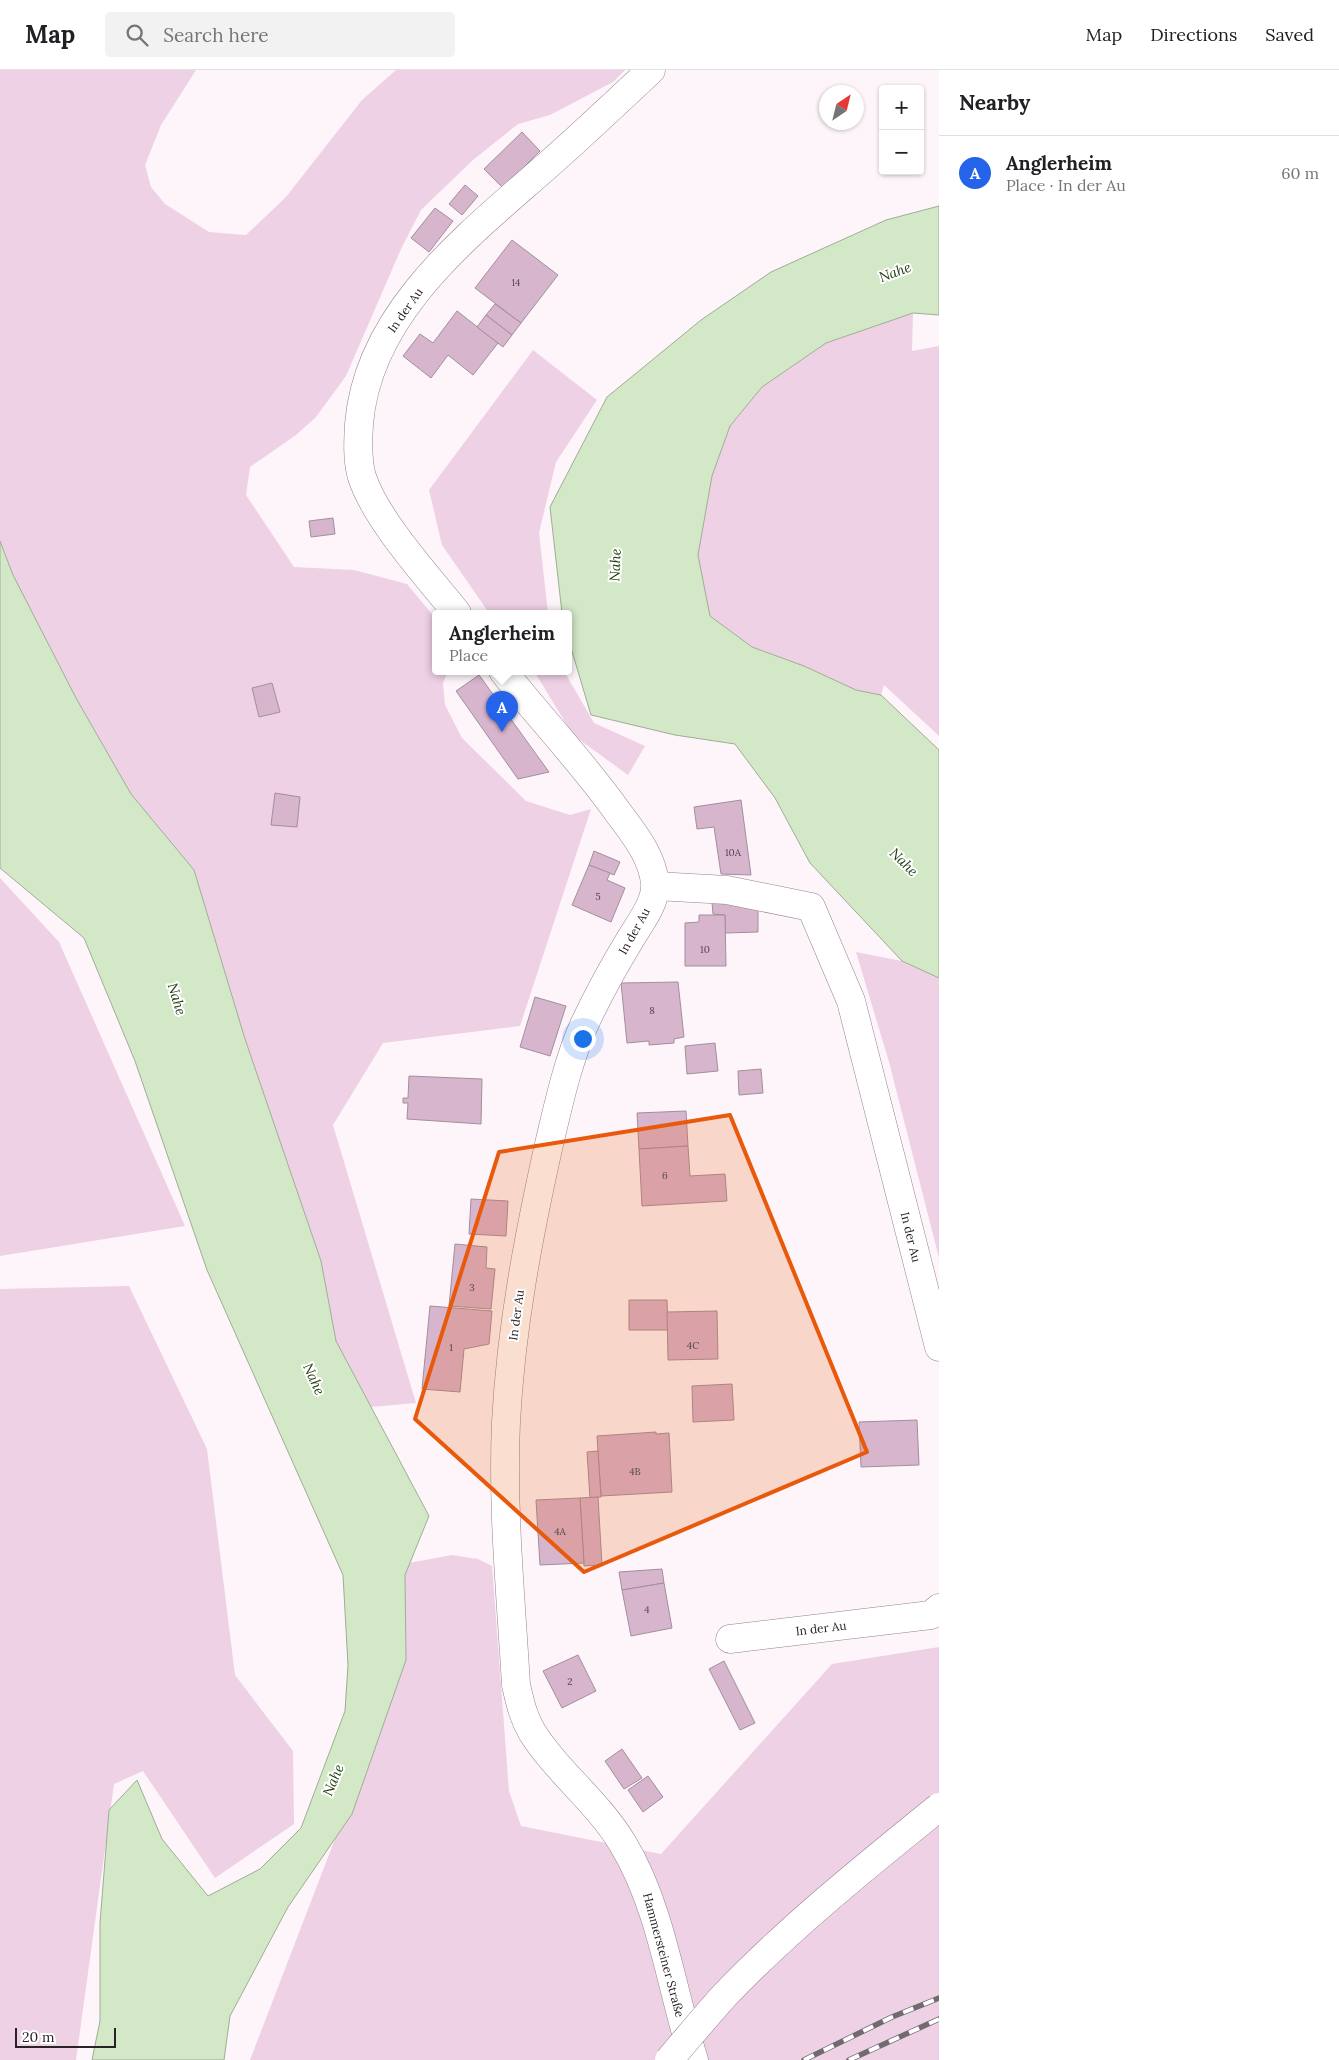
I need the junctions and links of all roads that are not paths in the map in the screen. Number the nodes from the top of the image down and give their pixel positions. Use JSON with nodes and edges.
{"nodes":[{"id":1,"x":651,"y":70,"type":"edge"},
{"id":2,"x":455,"y":610,"type":"edge"},
{"id":3,"x":506,"y":675,"type":"edge"},
{"id":4,"x":656,"y":886,"type":"junction"},
{"id":5,"x":939,"y":1347,"type":"edge"},
{"id":6,"x":939,"y":1608,"type":"edge"},
{"id":7,"x":730,"y":1639,"type":"dead end"},
{"id":8,"x":554,"y":1759,"type":"joint"},
{"id":9,"x":939,"y":1807,"type":"edge"},
{"id":10,"x":669,"y":2060,"type":"edge"},
{"id":11,"x":694,"y":2060,"type":"edge"}],
"edges":[{"from":1,"to":2,"type":"street","name":"In der Au"},
{"from":3,"to":4,"type":"street"},
{"from":4,"to":5,"type":"street","name":"In der Au"},
{"from":4,"to":8,"type":"street","name":"In der Au"},
{"from":6,"to":7,"type":"street","name":"In der Au"},
{"from":8,"to":11,"type":"street","name":"Hammersteiner Straße"},
{"from":9,"to":10,"type":"street","bridge":true}]}
